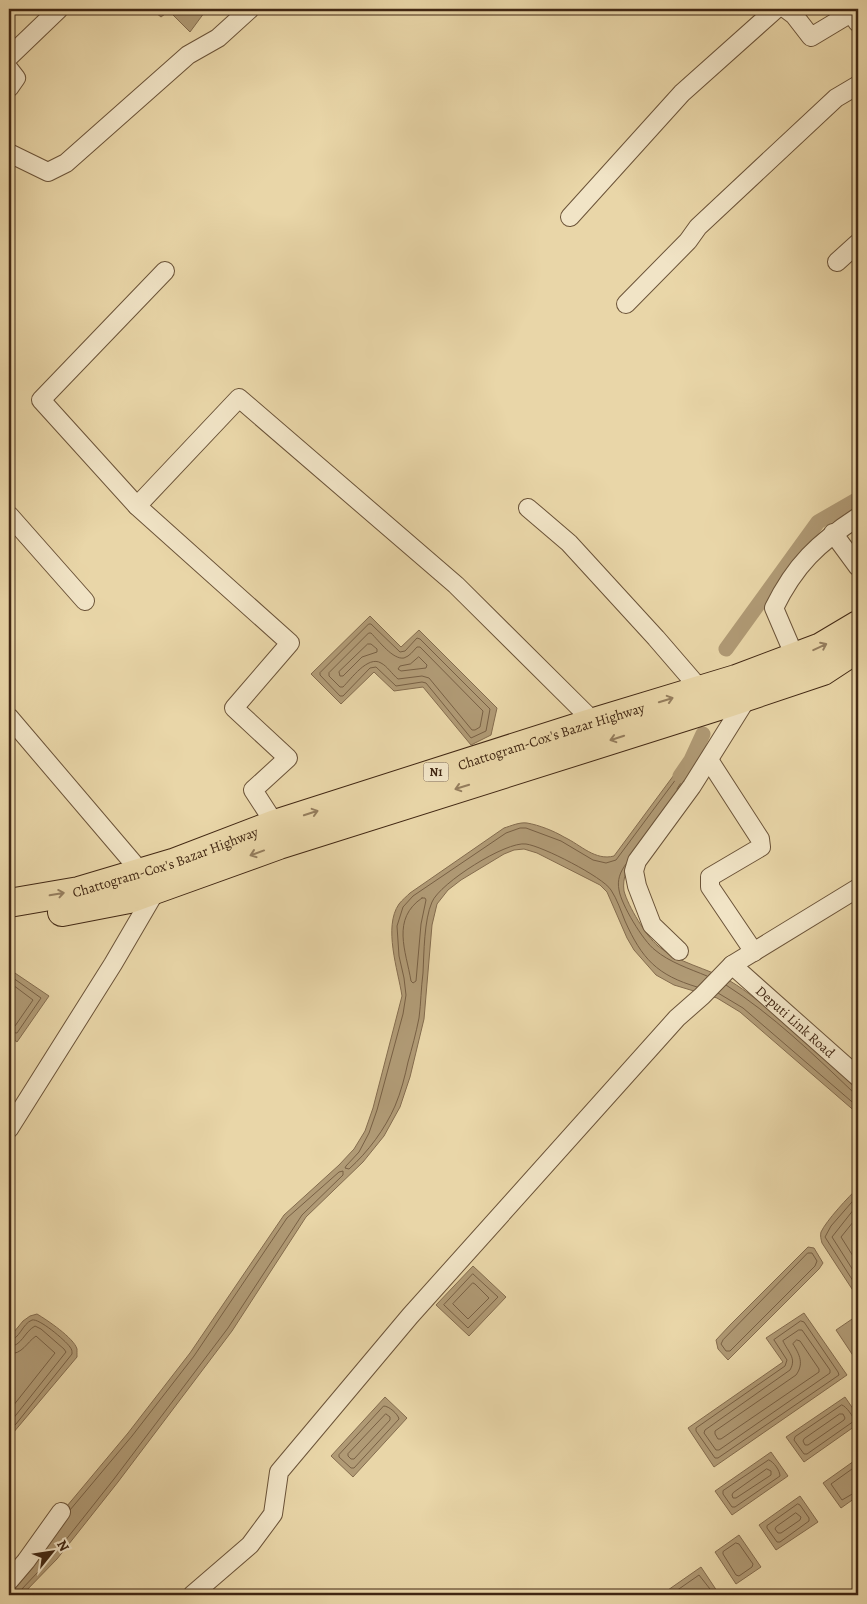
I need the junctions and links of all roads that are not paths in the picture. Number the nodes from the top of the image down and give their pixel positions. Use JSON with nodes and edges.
{"nodes":[{"id":1,"x":59,"y":9,"type":"edge"},
{"id":2,"x":250,"y":9,"type":"edge"},
{"id":3,"x":776,"y":9,"type":"edge"},
{"id":4,"x":786,"y":9,"type":"edge"},
{"id":5,"x":858,"y":23,"type":"edge"},
{"id":6,"x":9,"y":57,"type":"edge"},
{"id":7,"x":9,"y":69,"type":"edge"},
{"id":8,"x":858,"y":85,"type":"edge"},
{"id":9,"x":9,"y":88,"type":"edge"},
{"id":10,"x":9,"y":153,"type":"edge"},
{"id":11,"x":570,"y":217,"type":"dead end"},
{"id":12,"x":858,"y":243,"type":"edge"},
{"id":13,"x":837,"y":262,"type":"dead end"},
{"id":14,"x":165,"y":271,"type":"dead end"},
{"id":15,"x":626,"y":304,"type":"dead end"},
{"id":16,"x":137,"y":506,"type":"junction"},
{"id":17,"x":528,"y":508,"type":"dead end"},
{"id":18,"x":9,"y":515,"type":"edge"},
{"id":19,"x":858,"y":518,"type":"edge"},
{"id":20,"x":833,"y":533,"type":"junction"},
{"id":21,"x":858,"y":567,"type":"edge"},
{"id":22,"x":85,"y":601,"type":"dead end"},
{"id":23,"x":858,"y":625,"type":"edge"},
{"id":24,"x":858,"y":648,"type":"edge"},
{"id":25,"x":795,"y":657,"type":"junction"},
{"id":26,"x":700,"y":689,"type":"junction"},
{"id":27,"x":750,"y":696,"type":"junction"},
{"id":28,"x":9,"y":717,"type":"edge"},
{"id":29,"x":594,"y":722,"type":"junction"},
{"id":30,"x":709,"y":760,"type":"junction"},
{"id":31,"x":275,"y":824,"type":"junction"},
{"id":32,"x":149,"y":881,"type":"junction"},
{"id":33,"x":858,"y":888,"type":"edge"},
{"id":34,"x":9,"y":903,"type":"edge"},
{"id":35,"x":9,"y":922,"type":"edge"},
{"id":36,"x":679,"y":950,"type":"dead end"},
{"id":37,"x":754,"y":952,"type":"junction"},
{"id":38,"x":728,"y":970,"type":"junction"},
{"id":39,"x":858,"y":1077,"type":"edge"},
{"id":40,"x":9,"y":1129,"type":"edge"},
{"id":41,"x":61,"y":1512,"type":"dead end"},
{"id":42,"x":9,"y":1581,"type":"edge"},
{"id":43,"x":192,"y":1595,"type":"edge"}],
"edges":[{"from":1,"to":6,"type":"street"},
{"from":2,"to":10,"type":"street"},
{"from":3,"to":11,"type":"street"},
{"from":4,"to":5,"type":"street"},
{"from":7,"to":9,"type":"street"},
{"from":8,"to":15,"type":"street"},
{"from":12,"to":13,"type":"street"},
{"from":14,"to":16,"type":"street"},
{"from":16,"to":29,"type":"street"},
{"from":16,"to":31,"type":"street"},
{"from":17,"to":26,"type":"street"},
{"from":18,"to":22,"type":"street"},
{"from":19,"to":20,"type":"street"},
{"from":20,"to":21,"type":"street"},
{"from":20,"to":25,"type":"street"},
{"from":25,"to":23,"type":"highway","name":"Chattogram-Cox's Bazar Highway","number":"N1","one_way":true},
{"from":24,"to":27,"type":"highway","name":"Chattogram-Cox's Bazar Highway","number":"N1"},
{"from":25,"to":26,"type":"highway","name":"Chattogram-Cox's Bazar Highway","number":"N1"},
{"from":29,"to":26,"type":"highway","name":"Chattogram-Cox's Bazar Highway","number":"N1","one_way":true},
{"from":27,"to":30,"type":"street"},
{"from":27,"to":32,"type":"highway","name":"Chattogram-Cox's Bazar Highway","number":"N1","one_way":true},
{"from":28,"to":32,"type":"street"},
{"from":31,"to":29,"type":"highway","name":"Chattogram-Cox's Bazar Highway","number":"N1","one_way":true},
{"from":30,"to":36,"type":"street"},
{"from":30,"to":37,"type":"street"},
{"from":31,"to":32,"type":"highway","name":"Chattogram-Cox's Bazar Highway","number":"N1"},
{"from":34,"to":32,"type":"highway","name":"Chattogram-Cox's Bazar Highway","number":"N1","one_way":true},
{"from":32,"to":35,"type":"highway","name":"Chattogram-Cox's Bazar Highway","number":"N1"},
{"from":32,"to":40,"type":"street"},
{"from":33,"to":37,"type":"street"},
{"from":37,"to":38,"type":"street"},
{"from":38,"to":39,"type":"street","name":"Deputi Link Road"},
{"from":38,"to":43,"type":"street"},
{"from":41,"to":42,"type":"street"}]}
